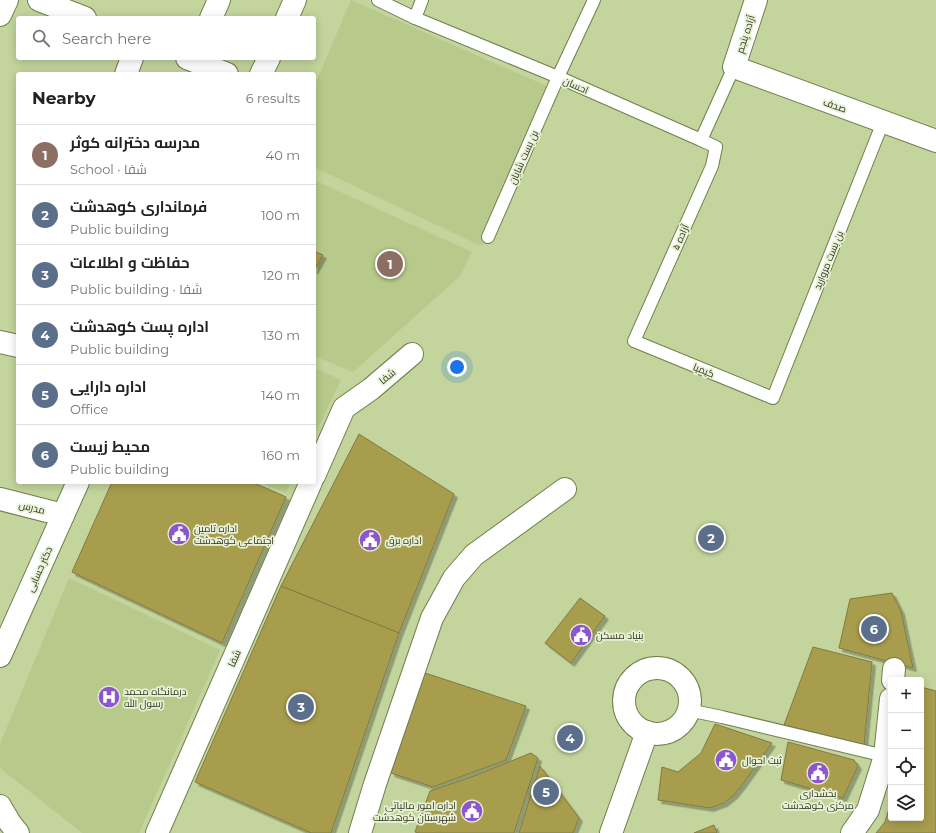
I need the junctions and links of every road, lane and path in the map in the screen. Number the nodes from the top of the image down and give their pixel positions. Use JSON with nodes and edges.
{"nodes":[{"id":1,"x":7,"y":0,"type":"edge"},
{"id":2,"x":39,"y":0,"type":"edge"},
{"id":3,"x":219,"y":0,"type":"edge"},
{"id":4,"x":295,"y":0,"type":"edge"},
{"id":5,"x":378,"y":0,"type":"edge"},
{"id":6,"x":422,"y":0,"type":"edge"},
{"id":7,"x":594,"y":0,"type":"edge"},
{"id":8,"x":756,"y":0,"type":"edge"},
{"id":9,"x":0,"y":15,"type":"edge"},
{"id":10,"x":80,"y":16,"type":"edge"},
{"id":11,"x":212,"y":16,"type":"edge"},
{"id":12,"x":288,"y":16,"type":"edge"},
{"id":13,"x":415,"y":18,"type":"junction"},
{"id":14,"x":131,"y":60,"type":"edge"},
{"id":15,"x":193,"y":60,"type":"edge"},
{"id":16,"x":268,"y":60,"type":"edge"},
{"id":17,"x":734,"y":67,"type":"junction"},
{"id":18,"x":127,"y":72,"type":"edge"},
{"id":19,"x":222,"y":72,"type":"edge"},
{"id":20,"x":263,"y":72,"type":"edge"},
{"id":21,"x":558,"y":78,"type":"junction"},
{"id":22,"x":883,"y":122,"type":"junction"},
{"id":23,"x":701,"y":140,"type":"junction"},
{"id":24,"x":936,"y":141,"type":"edge"},
{"id":25,"x":488,"y":237,"type":"dead end"},
{"id":26,"x":634,"y":341,"type":"joint"},
{"id":27,"x":0,"y":342,"type":"edge"},
{"id":28,"x":16,"y":346,"type":"edge"},
{"id":29,"x":412,"y":354,"type":"dead end"},
{"id":30,"x":773,"y":398,"type":"joint"},
{"id":31,"x":316,"y":471,"type":"edge"},
{"id":32,"x":77,"y":484,"type":"edge"},
{"id":33,"x":310,"y":484,"type":"edge"},
{"id":34,"x":565,"y":489,"type":"dead end"},
{"id":35,"x":0,"y":499,"type":"edge"},
{"id":36,"x":63,"y":515,"type":"junction"},
{"id":37,"x":0,"y":656,"type":"edge"},
{"id":38,"x":688,"y":710,"type":"junction"},
{"id":39,"x":890,"y":713,"type":"edge"},
{"id":40,"x":647,"y":732,"type":"junction"},
{"id":41,"x":885,"y":756,"type":"junction"},
{"id":42,"x":0,"y":806,"type":"edge"},
{"id":43,"x":18,"y":833,"type":"edge"},
{"id":44,"x":157,"y":833,"type":"edge"},
{"id":45,"x":360,"y":833,"type":"edge"},
{"id":46,"x":611,"y":833,"type":"edge"},
{"id":47,"x":852,"y":833,"type":"edge"}],
"edges":[{"from":1,"to":9,"type":"street"},
{"from":2,"to":10,"type":"street"},
{"from":3,"to":11,"type":"street"},
{"from":4,"to":12,"type":"street"},
{"from":5,"to":13,"type":"lane","name":"احسان"},
{"from":6,"to":13,"type":"lane"},
{"from":7,"to":21,"type":"lane","name":"بن بست شایان"},
{"from":8,"to":17,"type":"street","name":"آزاده پنجم"},
{"from":13,"to":21,"type":"lane","name":"احسان"},
{"from":14,"to":18,"type":"street"},
{"from":15,"to":19,"type":"street"},
{"from":16,"to":20,"type":"street"},
{"from":17,"to":22,"type":"street","name":"صدف"},
{"from":17,"to":23,"type":"lane"},
{"from":21,"to":23,"type":"lane","name":"احسان"},
{"from":21,"to":25,"type":"lane","name":"بن بست شایان"},
{"from":22,"to":24,"type":"street","name":"صدف"},
{"from":22,"to":30,"type":"lane","name":"بن بست مروارید"},
{"from":23,"to":26,"type":"lane","name":"آزاده ۵"},
{"from":26,"to":30,"type":"lane","name":"کیمیا"},
{"from":27,"to":28,"type":"street"},
{"from":29,"to":31,"type":"street","name":"شفا"},
{"from":32,"to":36,"type":"street","name":"دکتر حسابی"},
{"from":33,"to":44,"type":"street","name":"شفا"},
{"from":34,"to":45,"type":"street"},
{"from":35,"to":36,"type":"street","name":"مدرس"},
{"from":36,"to":37,"type":"street","name":"دکتر حسابی"},
{"from":38,"to":40,"type":"street"},
{"from":38,"to":40,"type":"street"},
{"from":38,"to":41,"type":"lane"},
{"from":39,"to":41,"type":"street"},
{"from":40,"to":46,"type":"street"},
{"from":41,"to":47,"type":"street"},
{"from":42,"to":43,"type":"street"}]}
